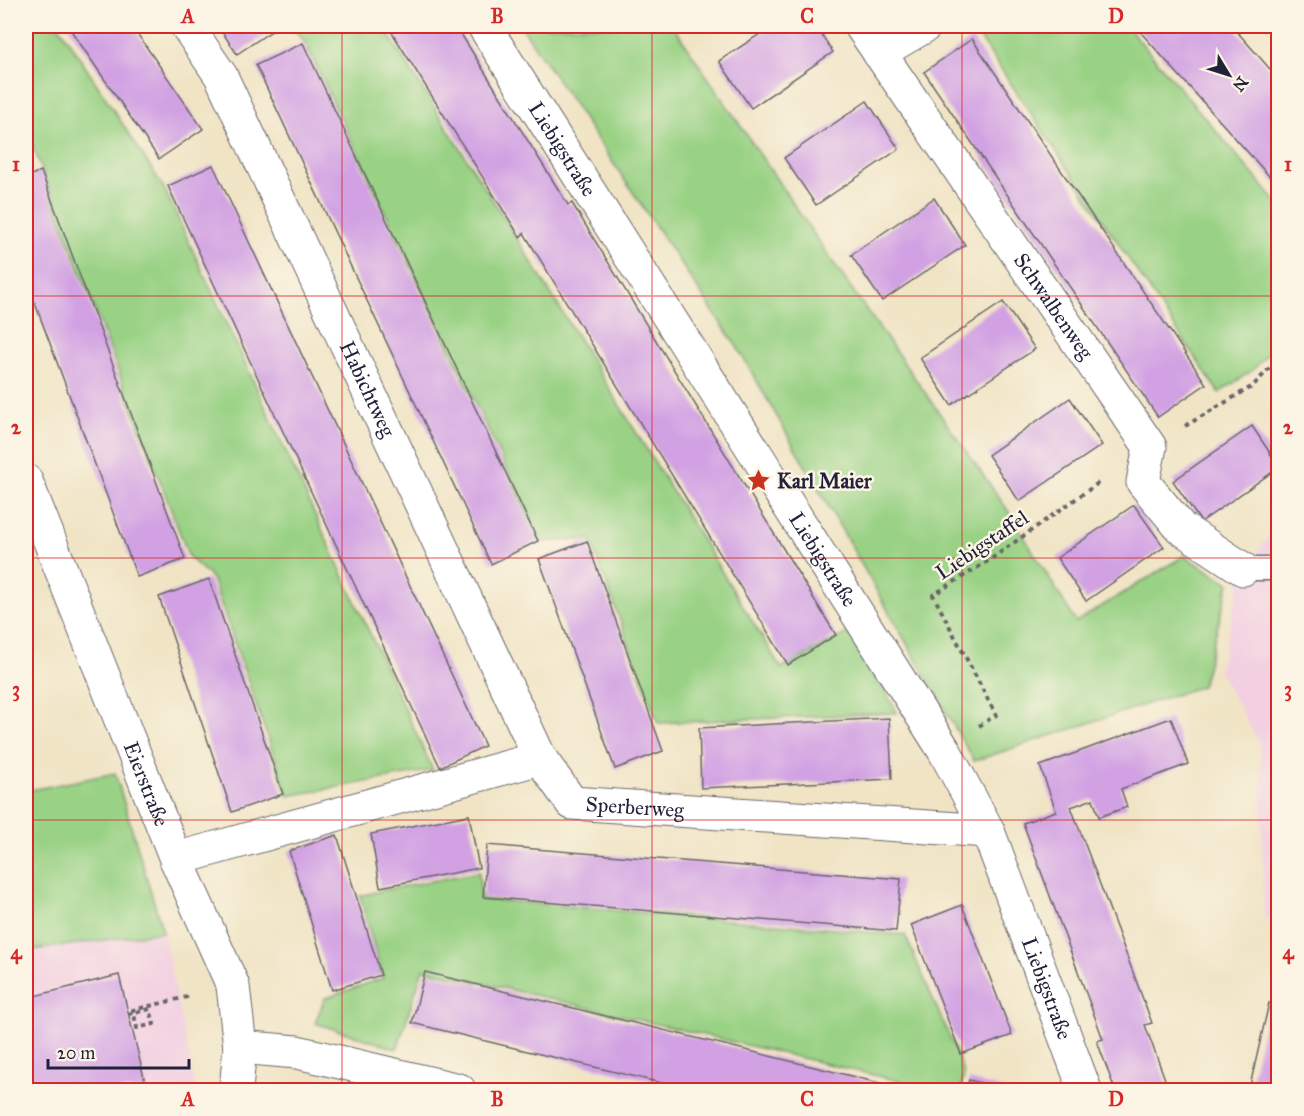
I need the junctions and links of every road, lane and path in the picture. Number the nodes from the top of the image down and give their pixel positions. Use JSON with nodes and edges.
{"nodes":[{"id":1,"x":187,"y":26,"type":"edge"},
{"id":2,"x":484,"y":26,"type":"edge"},
{"id":3,"x":861,"y":26,"type":"edge"},
{"id":4,"x":925,"y":26,"type":"edge"},
{"id":5,"x":879,"y":53,"type":"junction"},
{"id":6,"x":1278,"y":358,"type":"edge"},
{"id":7,"x":1150,"y":447,"type":"junction"},
{"id":8,"x":26,"y":481,"type":"edge"},
{"id":9,"x":1243,"y":569,"type":"joint"},
{"id":10,"x":1278,"y":569,"type":"edge"},
{"id":11,"x":944,"y":750,"type":"junction"},
{"id":12,"x":540,"y":758,"type":"junction"},
{"id":13,"x":988,"y":831,"type":"junction"},
{"id":14,"x":176,"y":859,"type":"junction"},
{"id":15,"x":152,"y":1005,"type":"dead end"},
{"id":16,"x":129,"y":1014,"type":"dead end"},
{"id":17,"x":240,"y":1047,"type":"junction"},
{"id":18,"x":236,"y":1090,"type":"edge"},
{"id":19,"x":459,"y":1090,"type":"edge"},
{"id":20,"x":1085,"y":1090,"type":"edge"}],
"edges":[{"from":1,"to":12,"type":"street","name":"Habichtweg"},
{"from":2,"to":11,"type":"street","name":"Liebigstraße"},
{"from":3,"to":5,"type":"street","name":"Schwalbenweg"},
{"from":4,"to":5,"type":"street"},
{"from":5,"to":7,"type":"street","name":"Schwalbenweg"},
{"from":6,"to":7,"type":"path"},
{"from":7,"to":9,"type":"street"},
{"from":7,"to":11,"type":"path","name":"Liebigstaffel"},
{"from":8,"to":14,"type":"street","name":"Eierstraße"},
{"from":9,"to":10,"type":"lane"},
{"from":11,"to":13,"type":"street","name":"Liebigstraße"},
{"from":12,"to":13,"type":"street","name":"Sperberweg"},
{"from":12,"to":14,"type":"street"},
{"from":13,"to":20,"type":"street","name":"Liebigstraße"},
{"from":14,"to":17,"type":"street","name":"Eierstraße"},
{"from":15,"to":16,"type":"path"},
{"from":17,"to":18,"type":"street","name":"Eierstraße"},
{"from":17,"to":19,"type":"street"}]}
